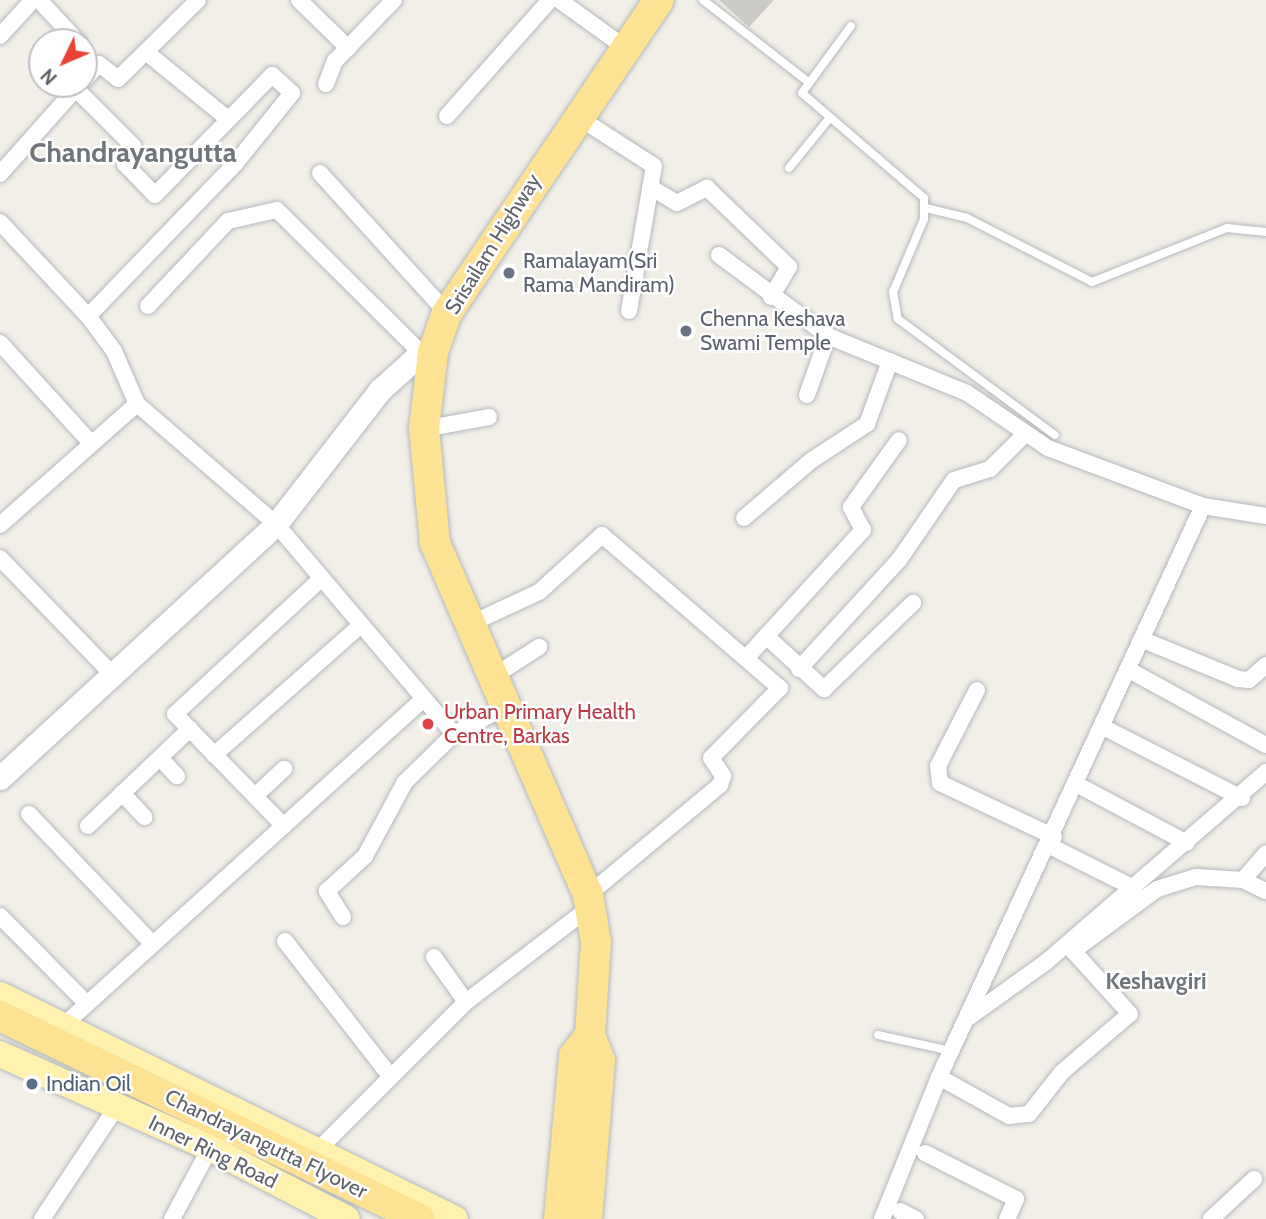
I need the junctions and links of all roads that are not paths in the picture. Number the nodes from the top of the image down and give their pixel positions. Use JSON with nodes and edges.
{"nodes":[{"id":1,"x":33,"y":0,"type":"edge"},
{"id":2,"x":39,"y":0,"type":"edge"},
{"id":3,"x":198,"y":0,"type":"edge"},
{"id":4,"x":299,"y":0,"type":"edge"},
{"id":5,"x":394,"y":0,"type":"edge"},
{"id":6,"x":550,"y":0,"type":"edge"},
{"id":7,"x":559,"y":0,"type":"edge"},
{"id":8,"x":659,"y":0,"type":"edge"},
{"id":9,"x":703,"y":0,"type":"edge"},
{"id":10,"x":851,"y":26,"type":"dead end"},
{"id":11,"x":65,"y":28,"type":"edge"},
{"id":12,"x":0,"y":36,"type":"edge"},
{"id":13,"x":348,"y":48,"type":"junction"},
{"id":14,"x":627,"y":49,"type":"junction"},
{"id":15,"x":146,"y":52,"type":"junction"},
{"id":16,"x":99,"y":64,"type":"edge"},
{"id":17,"x":807,"y":80,"type":"junction"},
{"id":18,"x":326,"y":84,"type":"dead end"},
{"id":19,"x":68,"y":98,"type":"edge"},
{"id":20,"x":92,"y":98,"type":"edge"},
{"id":21,"x":447,"y":116,"type":"dead end"},
{"id":22,"x":578,"y":117,"type":"junction"},
{"id":23,"x":228,"y":119,"type":"junction"},
{"id":24,"x":828,"y":120,"type":"junction"},
{"id":25,"x":789,"y":169,"type":"dead end"},
{"id":26,"x":320,"y":173,"type":"dead end"},
{"id":27,"x":0,"y":174,"type":"edge"},
{"id":28,"x":650,"y":187,"type":"junction"},
{"id":29,"x":926,"y":208,"type":"junction"},
{"id":30,"x":0,"y":222,"type":"edge"},
{"id":31,"x":1266,"y":232,"type":"edge"},
{"id":32,"x":719,"y":255,"type":"dead end"},
{"id":33,"x":771,"y":298,"type":"junction"},
{"id":34,"x":148,"y":306,"type":"dead end"},
{"id":35,"x":629,"y":311,"type":"dead end"},
{"id":36,"x":447,"y":313,"type":"junction"},
{"id":37,"x":88,"y":316,"type":"junction"},
{"id":38,"x":828,"y":336,"type":"junction"},
{"id":39,"x":2,"y":348,"type":"edge"},
{"id":40,"x":427,"y":353,"type":"junction"},
{"id":41,"x":890,"y":361,"type":"junction"},
{"id":42,"x":807,"y":395,"type":"dead end"},
{"id":43,"x":137,"y":404,"type":"junction"},
{"id":44,"x":489,"y":417,"type":"dead end"},
{"id":45,"x":424,"y":429,"type":"junction"},
{"id":46,"x":1026,"y":434,"type":"junction"},
{"id":47,"x":1055,"y":435,"type":"dead end"},
{"id":48,"x":899,"y":440,"type":"dead end"},
{"id":49,"x":91,"y":443,"type":"junction"},
{"id":50,"x":1203,"y":506,"type":"junction"},
{"id":51,"x":1266,"y":516,"type":"edge"},
{"id":52,"x":744,"y":518,"type":"dead end"},
{"id":53,"x":276,"y":524,"type":"junction"},
{"id":54,"x":0,"y":525,"type":"edge"},
{"id":55,"x":0,"y":558,"type":"edge"},
{"id":56,"x":321,"y":579,"type":"junction"},
{"id":57,"x":913,"y":603,"type":"dead end"},
{"id":58,"x":470,"y":624,"type":"junction"},
{"id":59,"x":361,"y":625,"type":"junction"},
{"id":60,"x":766,"y":636,"type":"junction"},
{"id":61,"x":1141,"y":639,"type":"junction"},
{"id":62,"x":539,"y":647,"type":"dead end"},
{"id":63,"x":748,"y":656,"type":"junction"},
{"id":64,"x":1266,"y":665,"type":"edge"},
{"id":65,"x":799,"y":669,"type":"junction"},
{"id":66,"x":1129,"y":670,"type":"junction"},
{"id":67,"x":113,"y":675,"type":"junction"},
{"id":68,"x":494,"y":676,"type":"junction"},
{"id":69,"x":977,"y":690,"type":"dead end"},
{"id":70,"x":423,"y":699,"type":"junction"},
{"id":71,"x":509,"y":705,"type":"junction"},
{"id":72,"x":1103,"y":727,"type":"junction"},
{"id":73,"x":190,"y":729,"type":"junction"},
{"id":74,"x":454,"y":734,"type":"junction"},
{"id":75,"x":1266,"y":745,"type":"edge"},
{"id":76,"x":214,"y":755,"type":"junction"},
{"id":77,"x":160,"y":758,"type":"junction"},
{"id":78,"x":284,"y":769,"type":"dead end"},
{"id":79,"x":1266,"y":772,"type":"edge"},
{"id":80,"x":177,"y":776,"type":"dead end"},
{"id":81,"x":0,"y":778,"type":"edge"},
{"id":82,"x":1078,"y":785,"type":"junction"},
{"id":83,"x":122,"y":793,"type":"junction"},
{"id":84,"x":256,"y":796,"type":"junction"},
{"id":85,"x":1242,"y":798,"type":"junction"},
{"id":86,"x":29,"y":814,"type":"dead end"},
{"id":87,"x":144,"y":817,"type":"dead end"},
{"id":88,"x":281,"y":823,"type":"junction"},
{"id":89,"x":88,"y":826,"type":"dead end"},
{"id":90,"x":1052,"y":841,"type":"junction"},
{"id":91,"x":1187,"y":844,"type":"junction"},
{"id":92,"x":1266,"y":854,"type":"edge"},
{"id":93,"x":1243,"y":880,"type":"junction"},
{"id":94,"x":1134,"y":888,"type":"junction"},
{"id":95,"x":1266,"y":891,"type":"edge"},
{"id":96,"x":589,"y":901,"type":"junction"},
{"id":97,"x":0,"y":916,"type":"edge"},
{"id":98,"x":343,"y":918,"type":"dead end"},
{"id":99,"x":285,"y":942,"type":"dead end"},
{"id":100,"x":152,"y":943,"type":"junction"},
{"id":101,"x":1073,"y":951,"type":"junction"},
{"id":102,"x":434,"y":957,"type":"dead end"},
{"id":103,"x":1046,"y":962,"type":"junction"},
{"id":104,"x":0,"y":995,"type":"edge"},
{"id":105,"x":466,"y":1002,"type":"junction"},
{"id":106,"x":86,"y":1003,"type":"junction"},
{"id":107,"x":0,"y":1016,"type":"edge"},
{"id":108,"x":966,"y":1020,"type":"junction"},
{"id":109,"x":65,"y":1024,"type":"junction"},
{"id":110,"x":590,"y":1035,"type":"junction"},
{"id":111,"x":878,"y":1035,"type":"dead end"},
{"id":112,"x":0,"y":1038,"type":"edge"},
{"id":113,"x":951,"y":1051,"type":"junction"},
{"id":114,"x":0,"y":1054,"type":"edge"},
{"id":115,"x":390,"y":1076,"type":"junction"},
{"id":116,"x":939,"y":1077,"type":"junction"},
{"id":117,"x":117,"y":1106,"type":"junction"},
{"id":118,"x":210,"y":1148,"type":"junction"},
{"id":119,"x":319,"y":1149,"type":"junction"},
{"id":120,"x":925,"y":1153,"type":"dead end"},
{"id":121,"x":1254,"y":1179,"type":"dead end"},
{"id":122,"x":900,"y":1211,"type":"dead end"},
{"id":123,"x":559,"y":1213,"type":"edge"},
{"id":124,"x":42,"y":1219,"type":"edge"},
{"id":125,"x":172,"y":1219,"type":"edge"},
{"id":126,"x":348,"y":1219,"type":"edge"},
{"id":127,"x":383,"y":1219,"type":"edge"},
{"id":128,"x":419,"y":1219,"type":"edge"},
{"id":129,"x":455,"y":1219,"type":"edge"},
{"id":130,"x":587,"y":1219,"type":"edge"},
{"id":131,"x":882,"y":1219,"type":"edge"},
{"id":132,"x":916,"y":1219,"type":"edge"},
{"id":133,"x":1007,"y":1219,"type":"edge"},
{"id":134,"x":1211,"y":1219,"type":"edge"}],
"edges":[{"from":1,"to":12,"type":"street"},
{"from":2,"to":11,"type":"street"},
{"from":3,"to":15,"type":"street"},
{"from":4,"to":13,"type":"street"},
{"from":5,"to":13,"type":"street"},
{"from":6,"to":21,"type":"street"},
{"from":7,"to":14,"type":"street"},
{"from":8,"to":14,"type":"highway","name":"Srisailam Highway"},
{"from":9,"to":17,"type":"lane"},
{"from":10,"to":17,"type":"lane"},
{"from":13,"to":18,"type":"street"},
{"from":14,"to":22,"type":"highway","name":"Srisailam Highway"},
{"from":15,"to":16,"type":"street"},
{"from":15,"to":23,"type":"street"},
{"from":17,"to":24,"type":"lane"},
{"from":19,"to":27,"type":"street"},
{"from":20,"to":23,"type":"street"},
{"from":22,"to":28,"type":"street"},
{"from":22,"to":36,"type":"highway","name":"Srisailam Highway"},
{"from":23,"to":37,"type":"street"},
{"from":24,"to":25,"type":"lane"},
{"from":24,"to":29,"type":"lane"},
{"from":26,"to":36,"type":"street"},
{"from":28,"to":33,"type":"street"},
{"from":28,"to":35,"type":"street"},
{"from":29,"to":31,"type":"lane"},
{"from":29,"to":47,"type":"lane"},
{"from":30,"to":37,"type":"street"},
{"from":32,"to":33,"type":"street"},
{"from":33,"to":38,"type":"street"},
{"from":34,"to":40,"type":"street"},
{"from":36,"to":40,"type":"highway","name":"Srisailam Highway"},
{"from":37,"to":43,"type":"street"},
{"from":38,"to":41,"type":"street"},
{"from":38,"to":42,"type":"street"},
{"from":39,"to":49,"type":"street"},
{"from":40,"to":45,"type":"highway","name":"Srisailam Highway"},
{"from":40,"to":53,"type":"main road"},
{"from":41,"to":46,"type":"street"},
{"from":41,"to":52,"type":"street"},
{"from":43,"to":49,"type":"street"},
{"from":43,"to":53,"type":"street"},
{"from":44,"to":45,"type":"street"},
{"from":45,"to":58,"type":"highway","name":"Srisailam Highway"},
{"from":46,"to":50,"type":"street"},
{"from":46,"to":65,"type":"street"},
{"from":48,"to":60,"type":"street"},
{"from":49,"to":54,"type":"street"},
{"from":50,"to":51,"type":"street"},
{"from":50,"to":61,"type":"street"},
{"from":53,"to":56,"type":"street"},
{"from":53,"to":67,"type":"main road"},
{"from":55,"to":67,"type":"street"},
{"from":56,"to":59,"type":"street"},
{"from":56,"to":73,"type":"street"},
{"from":57,"to":65,"type":"street"},
{"from":58,"to":63,"type":"street"},
{"from":58,"to":68,"type":"highway","name":"Srisailam Highway"},
{"from":59,"to":70,"type":"street"},
{"from":59,"to":76,"type":"street"},
{"from":60,"to":63,"type":"street"},
{"from":60,"to":65,"type":"street"},
{"from":61,"to":64,"type":"street"},
{"from":61,"to":66,"type":"street"},
{"from":62,"to":68,"type":"street"},
{"from":63,"to":96,"type":"street"},
{"from":66,"to":72,"type":"street"},
{"from":66,"to":75,"type":"street"},
{"from":67,"to":81,"type":"main road"},
{"from":68,"to":71,"type":"highway","name":"Srisailam Highway"},
{"from":69,"to":90,"type":"street"},
{"from":70,"to":74,"type":"street"},
{"from":70,"to":88,"type":"street"},
{"from":71,"to":74,"type":"street"},
{"from":71,"to":96,"type":"highway","name":"Srisailam Highway"},
{"from":72,"to":82,"type":"street"},
{"from":72,"to":85,"type":"street"},
{"from":73,"to":76,"type":"street"},
{"from":73,"to":77,"type":"street"},
{"from":74,"to":98,"type":"street"},
{"from":76,"to":84,"type":"street"},
{"from":77,"to":80,"type":"street"},
{"from":77,"to":83,"type":"street"},
{"from":78,"to":84,"type":"street"},
{"from":79,"to":85,"type":"street"},
{"from":82,"to":90,"type":"street"},
{"from":82,"to":91,"type":"street"},
{"from":83,"to":87,"type":"street"},
{"from":83,"to":89,"type":"street"},
{"from":84,"to":88,"type":"street"},
{"from":85,"to":91,"type":"street"},
{"from":86,"to":100,"type":"street"},
{"from":88,"to":100,"type":"street"},
{"from":90,"to":94,"type":"street"},
{"from":90,"to":108,"type":"street"},
{"from":91,"to":94,"type":"street"},
{"from":92,"to":93,"type":"street"},
{"from":93,"to":95,"type":"street"},
{"from":93,"to":101,"type":"street"},
{"from":94,"to":103,"type":"street"},
{"from":96,"to":105,"type":"street"},
{"from":96,"to":110,"type":"highway","name":"Srisailam Highway"},
{"from":97,"to":106,"type":"street"},
{"from":99,"to":115,"type":"street"},
{"from":100,"to":106,"type":"street"},
{"from":101,"to":103,"type":"street"},
{"from":101,"to":116,"type":"street"},
{"from":102,"to":105,"type":"street"},
{"from":103,"to":108,"type":"street"},
{"from":104,"to":109,"type":"main road"},
{"from":105,"to":115,"type":"street"},
{"from":106,"to":109,"type":"street"},
{"from":107,"to":128,"type":"highway","name":"Chandrayangutta Flyover"},
{"from":108,"to":113,"type":"street"},
{"from":109,"to":119,"type":"main road"},
{"from":110,"to":123,"type":"highway"},
{"from":110,"to":130,"type":"highway"},
{"from":111,"to":113,"type":"lane"},
{"from":112,"to":127,"type":"highway","name":"Chandrayangutta Flyover"},
{"from":113,"to":116,"type":"street"},
{"from":114,"to":117,"type":"main road","name":"Inner Ring Road"},
{"from":115,"to":119,"type":"street"},
{"from":116,"to":131,"type":"street"},
{"from":117,"to":118,"type":"main road","name":"Inner Ring Road"},
{"from":117,"to":124,"type":"street"},
{"from":118,"to":125,"type":"street"},
{"from":118,"to":126,"type":"main road","name":"Inner Ring Road"},
{"from":119,"to":129,"type":"main road"},
{"from":120,"to":133,"type":"street"},
{"from":121,"to":134,"type":"street"},
{"from":122,"to":132,"type":"street"}]}
